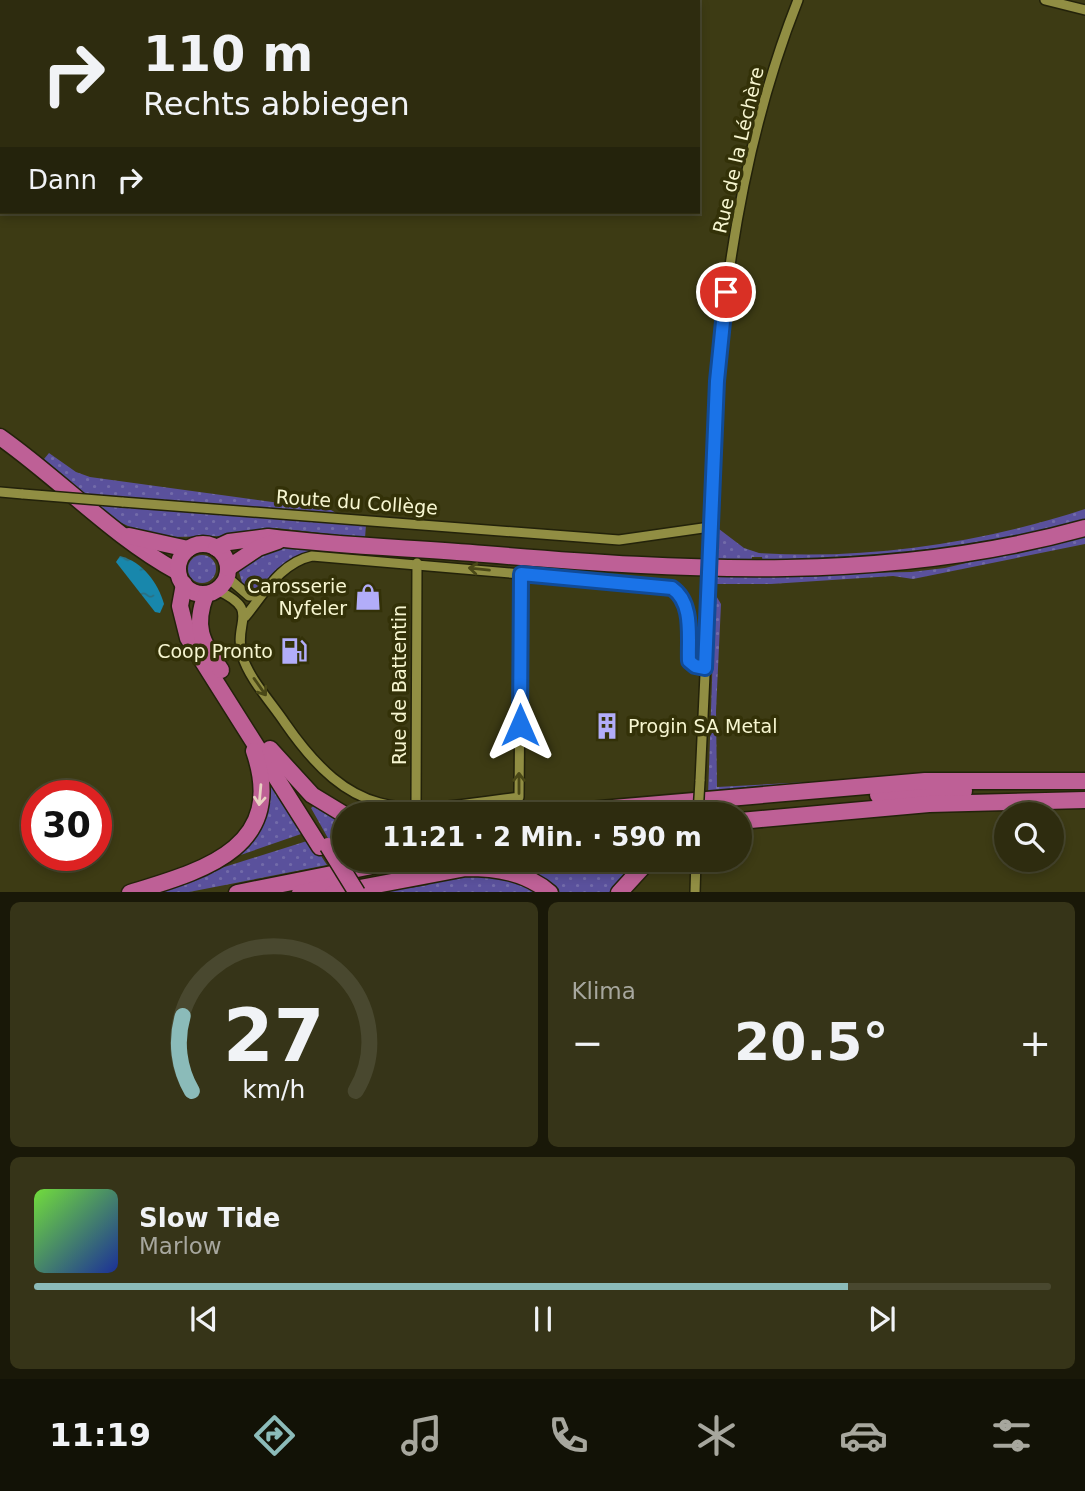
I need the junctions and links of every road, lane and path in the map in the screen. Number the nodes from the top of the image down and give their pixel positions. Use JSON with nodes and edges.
{"nodes":[{"id":1,"x":798,"y":0,"type":"edge"},
{"id":2,"x":1045,"y":0,"type":"edge"},
{"id":3,"x":1085,"y":10,"type":"edge"},
{"id":4,"x":0,"y":437,"type":"edge"},
{"id":5,"x":0,"y":492,"type":"edge"},
{"id":6,"x":710,"y":527,"type":"junction"},
{"id":7,"x":1085,"y":528,"type":"edge"},
{"id":8,"x":121,"y":534,"type":"junction"},
{"id":9,"x":284,"y":539,"type":"junction"},
{"id":10,"x":216,"y":548,"type":"junction"},
{"id":11,"x":188,"y":549,"type":"junction"},
{"id":12,"x":417,"y":563,"type":"junction"},
{"id":13,"x":521,"y":574,"type":"junction"},
{"id":14,"x":181,"y":578,"type":"junction"},
{"id":15,"x":220,"y":582,"type":"junction"},
{"id":16,"x":259,"y":596,"type":"junction"},
{"id":17,"x":245,"y":617,"type":"junction"},
{"id":18,"x":705,"y":668,"type":"junction"},
{"id":19,"x":245,"y":730,"type":"junction"},
{"id":20,"x":270,"y":749,"type":"junction"},
{"id":21,"x":1085,"y":780,"type":"edge"},
{"id":22,"x":1085,"y":789,"type":"edge"},
{"id":23,"x":1085,"y":800,"type":"edge"},
{"id":24,"x":375,"y":802,"type":"edge"},
{"id":25,"x":416,"y":802,"type":"edge"},
{"id":26,"x":472,"y":802,"type":"edge"},
{"id":27,"x":682,"y":802,"type":"edge"},
{"id":28,"x":699,"y":802,"type":"edge"},
{"id":29,"x":332,"y":807,"type":"edge"},
{"id":30,"x":752,"y":808,"type":"edge"},
{"id":31,"x":752,"y":821,"type":"edge"},
{"id":32,"x":324,"y":846,"type":"junction"},
{"id":33,"x":340,"y":872,"type":"edge"},
{"id":34,"x":404,"y":872,"type":"edge"},
{"id":35,"x":638,"y":872,"type":"edge"},
{"id":36,"x":696,"y":872,"type":"edge"},
{"id":37,"x":130,"y":892,"type":"edge"},
{"id":38,"x":237,"y":892,"type":"edge"},
{"id":39,"x":300,"y":892,"type":"edge"},
{"id":40,"x":333,"y":892,"type":"edge"},
{"id":41,"x":349,"y":892,"type":"edge"},
{"id":42,"x":357,"y":892,"type":"edge"},
{"id":43,"x":550,"y":892,"type":"edge"},
{"id":44,"x":619,"y":892,"type":"edge"},
{"id":45,"x":695,"y":892,"type":"edge"}],
"edges":[{"from":1,"to":6,"type":"street","name":"Rue de la Léchère"},
{"from":2,"to":3,"type":"street"},
{"from":4,"to":8,"type":"highway"},
{"from":5,"to":6,"type":"street","name":"Route du Collège","bridge":true},
{"from":6,"to":18,"type":"street","name":"Rue de la Léchère","bridge":true},
{"from":7,"to":9,"type":"highway"},
{"from":8,"to":11,"type":"highway"},
{"from":8,"to":14,"type":"highway"},
{"from":9,"to":10,"type":"highway"},
{"from":9,"to":15,"type":"highway"},
{"from":10,"to":11,"type":"highway"},
{"from":10,"to":15,"type":"highway"},
{"from":11,"to":14,"type":"highway"},
{"from":13,"to":12,"type":"street","one_way":true},
{"from":12,"to":16,"type":"street"},
{"from":12,"to":25,"type":"street","name":"Rue de Battentin"},
{"from":13,"to":18,"type":"street"},
{"from":26,"to":13,"type":"street","one_way":true},
{"from":14,"to":15,"type":"highway"},
{"from":14,"to":19,"type":"highway"},
{"from":15,"to":16,"type":"street"},
{"from":15,"to":17,"type":"street"},
{"from":15,"to":20,"type":"highway"},
{"from":16,"to":17,"type":"street"},
{"from":17,"to":24,"type":"street","one_way":true},
{"from":18,"to":28,"type":"street","name":"Rue de la Léchère","bridge":true},
{"from":19,"to":32,"type":"highway"},
{"from":19,"to":37,"type":"highway","one_way":true},
{"from":20,"to":29,"type":"highway"},
{"from":20,"to":32,"type":"highway"},
{"from":21,"to":27,"type":"highway"},
{"from":22,"to":30,"type":"highway"},
{"from":23,"to":31,"type":"highway"},
{"from":32,"to":41,"type":"highway"},
{"from":32,"to":42,"type":"highway","bridge":true},
{"from":33,"to":38,"type":"highway"},
{"from":34,"to":39,"type":"highway"},
{"from":35,"to":44,"type":"highway"},
{"from":36,"to":45,"type":"street"},
{"from":40,"to":43,"type":"highway"}]}
